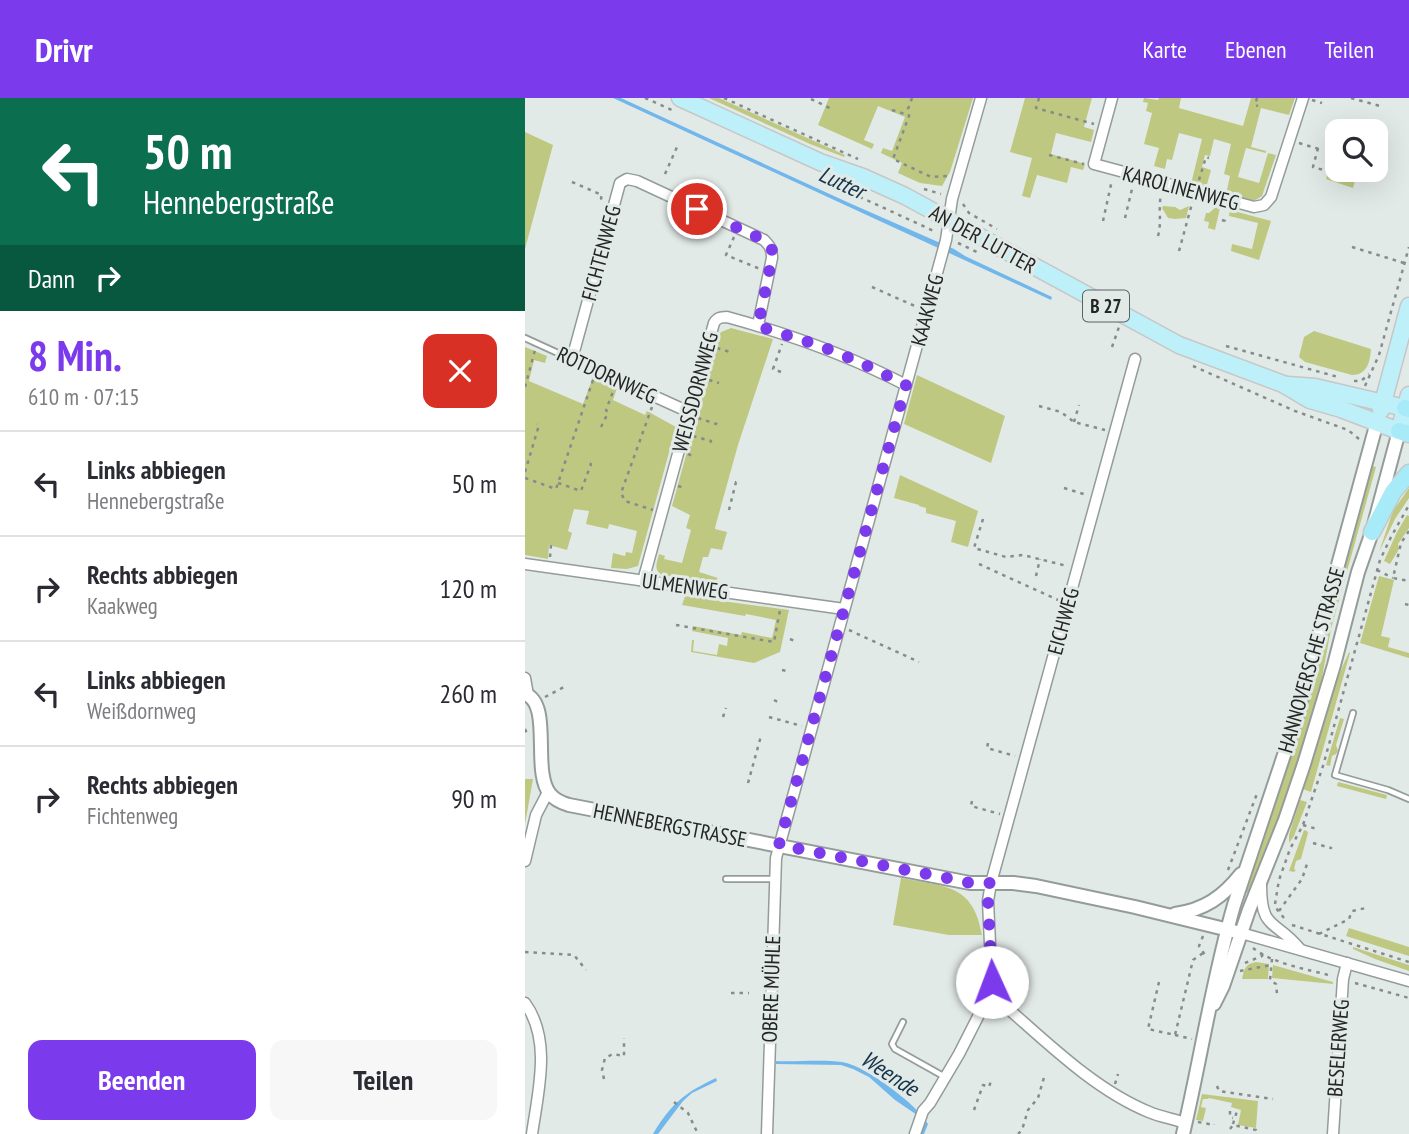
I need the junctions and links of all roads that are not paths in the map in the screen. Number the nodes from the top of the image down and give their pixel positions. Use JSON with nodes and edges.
{"nodes":[{"id":1,"x":981,"y":98,"type":"edge"},
{"id":2,"x":1112,"y":98,"type":"edge"},
{"id":3,"x":1303,"y":98,"type":"edge"},
{"id":4,"x":680,"y":106,"type":"edge"},
{"id":5,"x":949,"y":219,"type":"junction"},
{"id":6,"x":1409,"y":306,"type":"edge"},
{"id":7,"x":758,"y":326,"type":"junction"},
{"id":8,"x":525,"y":338,"type":"edge"},
{"id":9,"x":572,"y":359,"type":"junction"},
{"id":10,"x":1135,"y":359,"type":"dead end"},
{"id":11,"x":1283,"y":384,"type":"junction"},
{"id":12,"x":906,"y":385,"type":"junction"},
{"id":13,"x":1383,"y":402,"type":"junction"},
{"id":14,"x":1408,"y":404,"type":"edge"},
{"id":15,"x":689,"y":412,"type":"junction"},
{"id":16,"x":1377,"y":422,"type":"junction"},
{"id":17,"x":1404,"y":432,"type":"edge"},
{"id":18,"x":1409,"y":473,"type":"edge"},
{"id":19,"x":1371,"y":532,"type":"junction"},
{"id":20,"x":525,"y":564,"type":"edge"},
{"id":21,"x":643,"y":581,"type":"junction"},
{"id":22,"x":845,"y":609,"type":"junction"},
{"id":23,"x":525,"y":678,"type":"edge"},
{"id":24,"x":530,"y":697,"type":"edge"},
{"id":25,"x":1353,"y":713,"type":"dead end"},
{"id":26,"x":548,"y":792,"type":"junction"},
{"id":27,"x":1409,"y":799,"type":"edge"},
{"id":28,"x":779,"y":845,"type":"junction"},
{"id":29,"x":525,"y":861,"type":"edge"},
{"id":30,"x":1246,"y":868,"type":"junction"},
{"id":31,"x":726,"y":878,"type":"dead end"},
{"id":32,"x":775,"y":880,"type":"junction"},
{"id":33,"x":1261,"y":881,"type":"junction"},
{"id":34,"x":991,"y":883,"type":"junction"},
{"id":35,"x":1167,"y":915,"type":"junction"},
{"id":36,"x":1226,"y":932,"type":"junction"},
{"id":37,"x":1240,"y":935,"type":"junction"},
{"id":38,"x":1300,"y":949,"type":"junction"},
{"id":39,"x":1347,"y":963,"type":"junction"},
{"id":40,"x":1409,"y":981,"type":"edge"},
{"id":41,"x":990,"y":993,"type":"junction"},
{"id":42,"x":525,"y":1003,"type":"edge"},
{"id":43,"x":1209,"y":1013,"type":"junction"},
{"id":44,"x":903,"y":1022,"type":"dead end"},
{"id":45,"x":946,"y":1077,"type":"junction"},
{"id":46,"x":1184,"y":1129,"type":"edge"},
{"id":47,"x":532,"y":1134,"type":"edge"},
{"id":48,"x":767,"y":1134,"type":"edge"},
{"id":49,"x":915,"y":1134,"type":"edge"},
{"id":50,"x":1333,"y":1134,"type":"edge"}],
"edges":[{"from":1,"to":5,"type":"street","name":"KAAKWEG"},
{"from":2,"to":3,"type":"street","name":"KAROLINENWEG"},
{"from":4,"to":5,"type":"main road","name":"AN DER LUTTER","number":"B 27"},
{"from":5,"to":11,"type":"main road","name":"AN DER LUTTER","number":"B 27"},
{"from":5,"to":12,"type":"street","name":"KAAKWEG"},
{"from":6,"to":13,"type":"main road","name":"HANNOVERSCHE STRASSE"},
{"from":7,"to":9,"type":"street","name":"FICHTENWEG"},
{"from":7,"to":12,"type":"street","name":"WEISSDORNWEG"},
{"from":7,"to":15,"type":"street","name":"WEISSDORNWEG"},
{"from":8,"to":9,"type":"lane","name":"ROTDORNWEG"},
{"from":9,"to":15,"type":"street","name":"ROTDORNWEG"},
{"from":10,"to":34,"type":"street","name":"EICHWEG"},
{"from":11,"to":13,"type":"main road","name":"AN DER LUTTER","number":"B 27"},
{"from":11,"to":16,"type":"main road","name":"AN DER LUTTER","number":"B 27"},
{"from":12,"to":22,"type":"street","name":"KAAKWEG"},
{"from":13,"to":14,"type":"main road","name":"AN DER LUTTER","number":"B 27"},
{"from":13,"to":16,"type":"main road","name":"HANNOVERSCHE STRASSE"},
{"from":14,"to":17,"type":"main road","name":"HANNOVERSCHE STRASSE"},
{"from":15,"to":21,"type":"street","name":"WEISSDORNWEG"},
{"from":16,"to":17,"type":"main road","name":"AN DER LUTTER"},
{"from":16,"to":30,"type":"street","name":"HANNOVERSCHE STRASSE"},
{"from":17,"to":19,"type":"street","name":"HANNOVERSCHE STRASSE"},
{"from":18,"to":19,"type":"highway"},
{"from":19,"to":33,"type":"street","name":"HANNOVERSCHE STRASSE"},
{"from":20,"to":21,"type":"street","name":"ULMENWEG"},
{"from":21,"to":22,"type":"street","name":"ULMENWEG"},
{"from":22,"to":28,"type":"street","name":"KAAKWEG"},
{"from":23,"to":24,"type":"street"},
{"from":24,"to":26,"type":"street"},
{"from":25,"to":27,"type":"lane"},
{"from":26,"to":28,"type":"street","name":"HENNEBERGSTRASSE"},
{"from":26,"to":29,"type":"street"},
{"from":28,"to":32,"type":"street","name":"OBERE MÜHLE"},
{"from":28,"to":34,"type":"street","name":"HENNEBERGSTRASSE"},
{"from":30,"to":35,"type":"street"},
{"from":30,"to":36,"type":"street","name":"HANNOVERSCHE STRASSE"},
{"from":31,"to":32,"type":"lane"},
{"from":32,"to":48,"type":"street","name":"OBERE MÜHLE"},
{"from":33,"to":37,"type":"street","name":"HANNOVERSCHE STRASSE"},
{"from":33,"to":38,"type":"street"},
{"from":34,"to":35,"type":"street","name":"HENNEBERGSTRASSE"},
{"from":34,"to":41,"type":"street","name":"EICHWEG"},
{"from":35,"to":36,"type":"street","name":"HENNEBERGSTRASSE"},
{"from":36,"to":37,"type":"street","name":"HENNEBERGSTRASSE"},
{"from":36,"to":43,"type":"street","name":"HANNOVERSCHE STRASSE"},
{"from":37,"to":38,"type":"street"},
{"from":37,"to":43,"type":"street","name":"HANNOVERSCHE STRASSE"},
{"from":38,"to":39,"type":"street"},
{"from":39,"to":40,"type":"street"},
{"from":39,"to":50,"type":"street","name":"BESELERWEG"},
{"from":41,"to":45,"type":"street"},
{"from":41,"to":46,"type":"street"},
{"from":42,"to":47,"type":"street"},
{"from":43,"to":46,"type":"street","name":"HANNOVERSCHE STRASSE"},
{"from":44,"to":45,"type":"lane"},
{"from":45,"to":49,"type":"street"}]}
